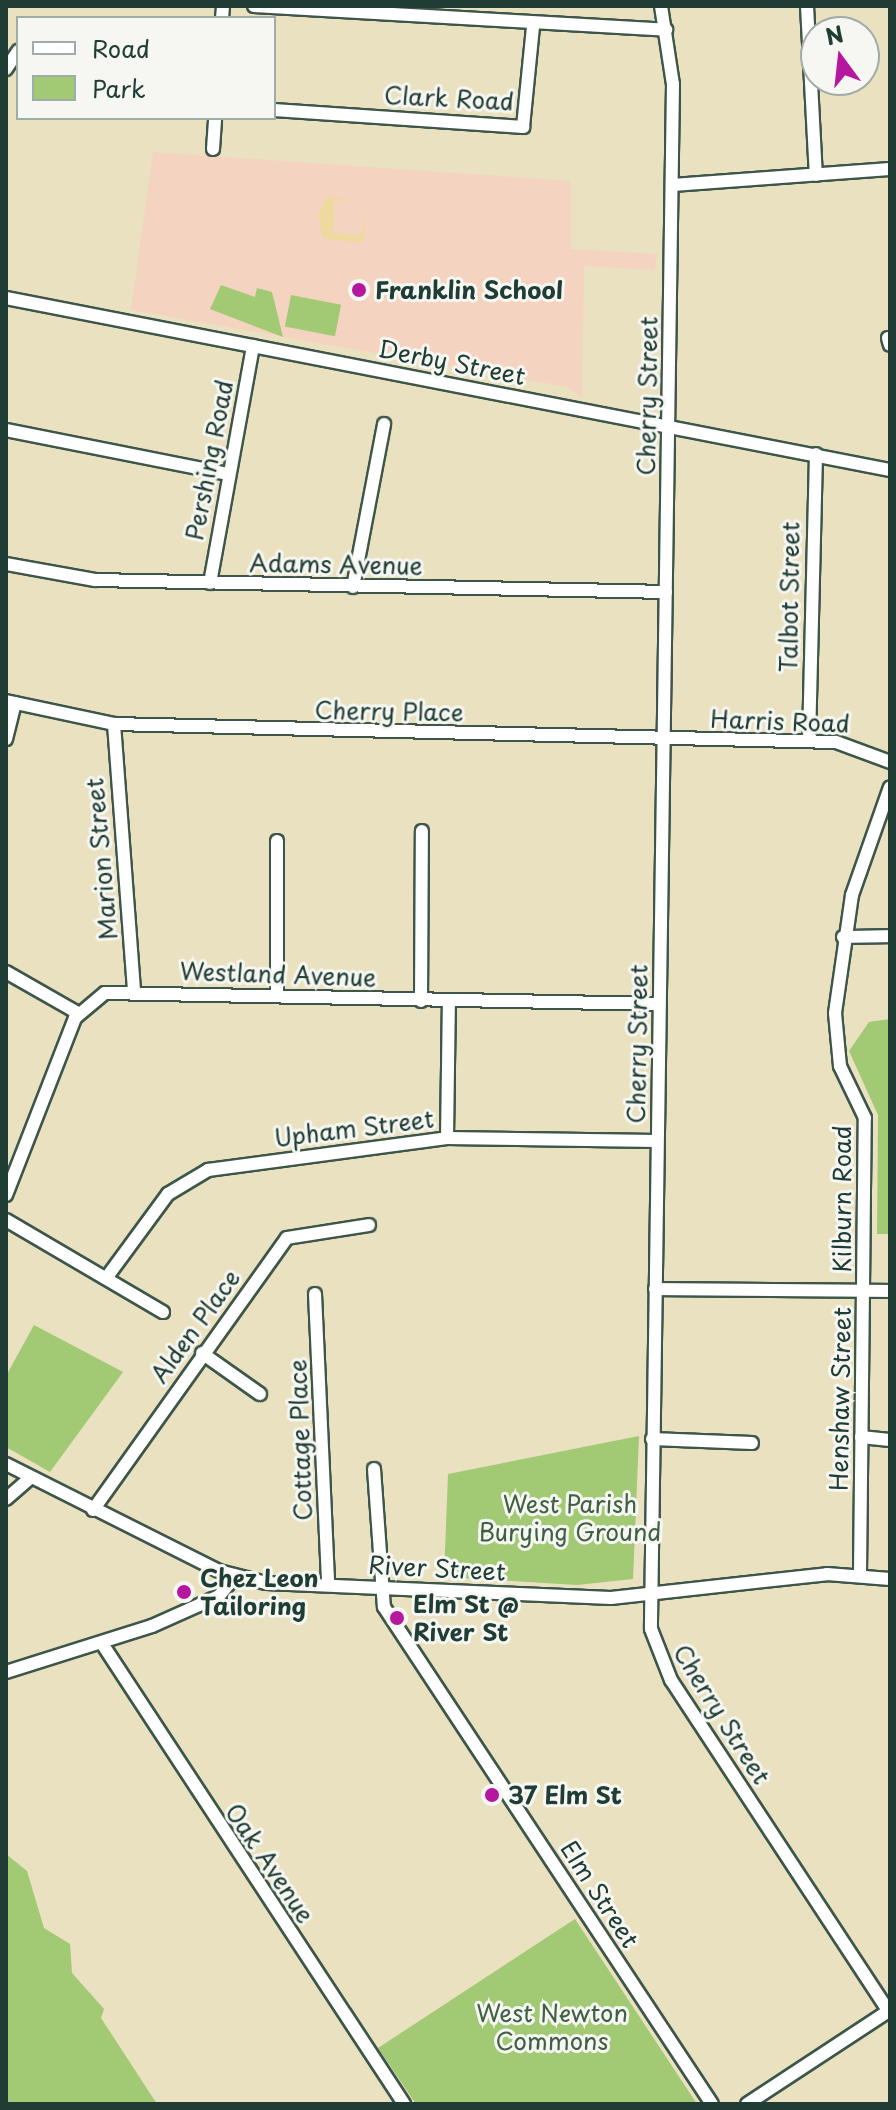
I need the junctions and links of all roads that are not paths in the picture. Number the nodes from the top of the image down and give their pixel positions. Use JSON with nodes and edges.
{"nodes":[{"id":1,"x":254,"y":6,"type":"edge"},
{"id":2,"x":661,"y":6,"type":"edge"},
{"id":3,"x":807,"y":6,"type":"edge"},
{"id":4,"x":533,"y":26,"type":"junction"},
{"id":5,"x":666,"y":30,"type":"junction"},
{"id":6,"x":276,"y":110,"type":"edge"},
{"id":7,"x":215,"y":120,"type":"edge"},
{"id":8,"x":213,"y":149,"type":"dead end"},
{"id":9,"x":890,"y":169,"type":"edge"},
{"id":10,"x":816,"y":175,"type":"junction"},
{"id":11,"x":672,"y":185,"type":"junction"},
{"id":12,"x":6,"y":298,"type":"edge"},
{"id":13,"x":253,"y":346,"type":"junction"},
{"id":14,"x":384,"y":424,"type":"dead end"},
{"id":15,"x":668,"y":427,"type":"junction"},
{"id":16,"x":6,"y":430,"type":"edge"},
{"id":17,"x":816,"y":454,"type":"junction"},
{"id":18,"x":890,"y":470,"type":"edge"},
{"id":19,"x":229,"y":474,"type":"junction"},
{"id":20,"x":6,"y":564,"type":"edge"},
{"id":21,"x":210,"y":583,"type":"junction"},
{"id":22,"x":353,"y":587,"type":"junction"},
{"id":23,"x":666,"y":592,"type":"junction"},
{"id":24,"x":11,"y":702,"type":"edge"},
{"id":25,"x":114,"y":724,"type":"junction"},
{"id":26,"x":6,"y":739,"type":"edge"},
{"id":27,"x":664,"y":739,"type":"junction"},
{"id":28,"x":809,"y":741,"type":"junction"},
{"id":29,"x":890,"y":762,"type":"edge"},
{"id":30,"x":890,"y":787,"type":"edge"},
{"id":31,"x":422,"y":831,"type":"dead end"},
{"id":32,"x":277,"y":841,"type":"dead end"},
{"id":33,"x":890,"y":936,"type":"edge"},
{"id":34,"x":843,"y":937,"type":"junction"},
{"id":35,"x":6,"y":972,"type":"edge"},
{"id":36,"x":134,"y":991,"type":"junction"},
{"id":37,"x":277,"y":996,"type":"junction"},
{"id":38,"x":421,"y":1001,"type":"junction"},
{"id":39,"x":449,"y":1002,"type":"junction"},
{"id":40,"x":659,"y":1004,"type":"junction"},
{"id":41,"x":78,"y":1013,"type":"junction"},
{"id":42,"x":447,"y":1138,"type":"junction"},
{"id":43,"x":657,"y":1141,"type":"junction"},
{"id":44,"x":6,"y":1195,"type":"edge"},
{"id":45,"x":6,"y":1220,"type":"edge"},
{"id":46,"x":369,"y":1225,"type":"dead end"},
{"id":47,"x":107,"y":1277,"type":"junction"},
{"id":48,"x":655,"y":1289,"type":"junction"},
{"id":49,"x":864,"y":1291,"type":"junction"},
{"id":50,"x":890,"y":1291,"type":"edge"},
{"id":51,"x":315,"y":1294,"type":"dead end"},
{"id":52,"x":163,"y":1312,"type":"dead end"},
{"id":53,"x":202,"y":1353,"type":"junction"},
{"id":54,"x":260,"y":1394,"type":"dead end"},
{"id":55,"x":861,"y":1437,"type":"junction"},
{"id":56,"x":652,"y":1439,"type":"junction"},
{"id":57,"x":890,"y":1440,"type":"edge"},
{"id":58,"x":752,"y":1443,"type":"dead end"},
{"id":59,"x":6,"y":1464,"type":"edge"},
{"id":60,"x":374,"y":1469,"type":"dead end"},
{"id":61,"x":30,"y":1478,"type":"junction"},
{"id":62,"x":6,"y":1499,"type":"edge"},
{"id":63,"x":93,"y":1510,"type":"junction"},
{"id":64,"x":860,"y":1573,"type":"junction"},
{"id":65,"x":235,"y":1576,"type":"junction"},
{"id":66,"x":890,"y":1579,"type":"edge"},
{"id":67,"x":328,"y":1585,"type":"junction"},
{"id":68,"x":377,"y":1586,"type":"junction"},
{"id":69,"x":650,"y":1597,"type":"junction"},
{"id":70,"x":103,"y":1645,"type":"junction"},
{"id":71,"x":7,"y":1667,"type":"edge"},
{"id":72,"x":890,"y":2011,"type":"edge"},
{"id":73,"x":404,"y":2104,"type":"edge"},
{"id":74,"x":712,"y":2104,"type":"edge"},
{"id":75,"x":747,"y":2104,"type":"edge"}],
"edges":[{"from":1,"to":4,"type":"street"},
{"from":2,"to":5,"type":"street","name":"Cherry Street"},
{"from":3,"to":10,"type":"street"},
{"from":4,"to":5,"type":"street"},
{"from":4,"to":6,"type":"street","name":"Clark Road"},
{"from":5,"to":11,"type":"street","name":"Cherry Street"},
{"from":7,"to":8,"type":"street"},
{"from":9,"to":10,"type":"street"},
{"from":10,"to":11,"type":"street"},
{"from":11,"to":15,"type":"street","name":"Cherry Street"},
{"from":12,"to":13,"type":"street","name":"Derby Street"},
{"from":13,"to":15,"type":"street","name":"Derby Street"},
{"from":13,"to":19,"type":"street","name":"Pershing Road"},
{"from":14,"to":22,"type":"street"},
{"from":15,"to":17,"type":"street","name":"Derby Street"},
{"from":15,"to":23,"type":"street","name":"Cherry Street"},
{"from":16,"to":19,"type":"street"},
{"from":17,"to":18,"type":"street","name":"Derby Street"},
{"from":17,"to":28,"type":"street","name":"Talbot Street"},
{"from":19,"to":21,"type":"street","name":"Pershing Road"},
{"from":20,"to":21,"type":"street","name":"Adams Avenue"},
{"from":21,"to":22,"type":"street","name":"Adams Avenue"},
{"from":22,"to":23,"type":"street","name":"Adams Avenue"},
{"from":23,"to":27,"type":"street","name":"Cherry Street"},
{"from":24,"to":25,"type":"street","name":"Cherry Place"},
{"from":24,"to":26,"type":"street"},
{"from":25,"to":27,"type":"street","name":"Cherry Place"},
{"from":25,"to":36,"type":"street","name":"Marion Street"},
{"from":27,"to":28,"type":"street","name":"Harris Road"},
{"from":27,"to":40,"type":"street","name":"Cherry Street"},
{"from":28,"to":29,"type":"street","name":"Harris Road"},
{"from":30,"to":34,"type":"street","name":"Kilburn Road"},
{"from":31,"to":38,"type":"street"},
{"from":32,"to":37,"type":"street"},
{"from":33,"to":34,"type":"street"},
{"from":34,"to":49,"type":"street","name":"Kilburn Road"},
{"from":35,"to":41,"type":"street"},
{"from":36,"to":37,"type":"street","name":"Westland Avenue"},
{"from":36,"to":41,"type":"street","name":"Westland Avenue"},
{"from":37,"to":38,"type":"street","name":"Westland Avenue"},
{"from":38,"to":39,"type":"street","name":"Westland Avenue"},
{"from":39,"to":40,"type":"street","name":"Westland Avenue"},
{"from":39,"to":42,"type":"street"},
{"from":40,"to":43,"type":"street","name":"Cherry Street"},
{"from":41,"to":44,"type":"street"},
{"from":42,"to":43,"type":"street","name":"Upham Street"},
{"from":42,"to":47,"type":"street","name":"Upham Street"},
{"from":43,"to":48,"type":"street","name":"Cherry Street"},
{"from":45,"to":47,"type":"street"},
{"from":46,"to":53,"type":"street","name":"Alden Place"},
{"from":47,"to":52,"type":"street"},
{"from":48,"to":49,"type":"street","name":"Henshaw Street"},
{"from":48,"to":56,"type":"street","name":"Cherry Street"},
{"from":49,"to":50,"type":"street"},
{"from":49,"to":55,"type":"street","name":"Henshaw Street"},
{"from":51,"to":67,"type":"street","name":"Cottage Place"},
{"from":53,"to":54,"type":"street"},
{"from":53,"to":63,"type":"street","name":"Alden Place"},
{"from":55,"to":57,"type":"street"},
{"from":55,"to":64,"type":"street","name":"Henshaw Street"},
{"from":56,"to":58,"type":"street"},
{"from":56,"to":69,"type":"street","name":"Cherry Street"},
{"from":59,"to":61,"type":"street","name":"River Street"},
{"from":60,"to":68,"type":"street"},
{"from":61,"to":62,"type":"street"},
{"from":61,"to":63,"type":"street","name":"River Street"},
{"from":63,"to":65,"type":"street","name":"River Street"},
{"from":64,"to":66,"type":"street","name":"River Street"},
{"from":64,"to":69,"type":"street","name":"River Street"},
{"from":65,"to":67,"type":"street","name":"River Street"},
{"from":65,"to":70,"type":"street"},
{"from":67,"to":68,"type":"street","name":"River Street"},
{"from":68,"to":69,"type":"street","name":"River Street"},
{"from":68,"to":74,"type":"street","name":"Elm Street"},
{"from":69,"to":72,"type":"street","name":"Cherry Street"},
{"from":70,"to":71,"type":"street"},
{"from":70,"to":73,"type":"street","name":"Oak Avenue"},
{"from":72,"to":75,"type":"street"}]}
